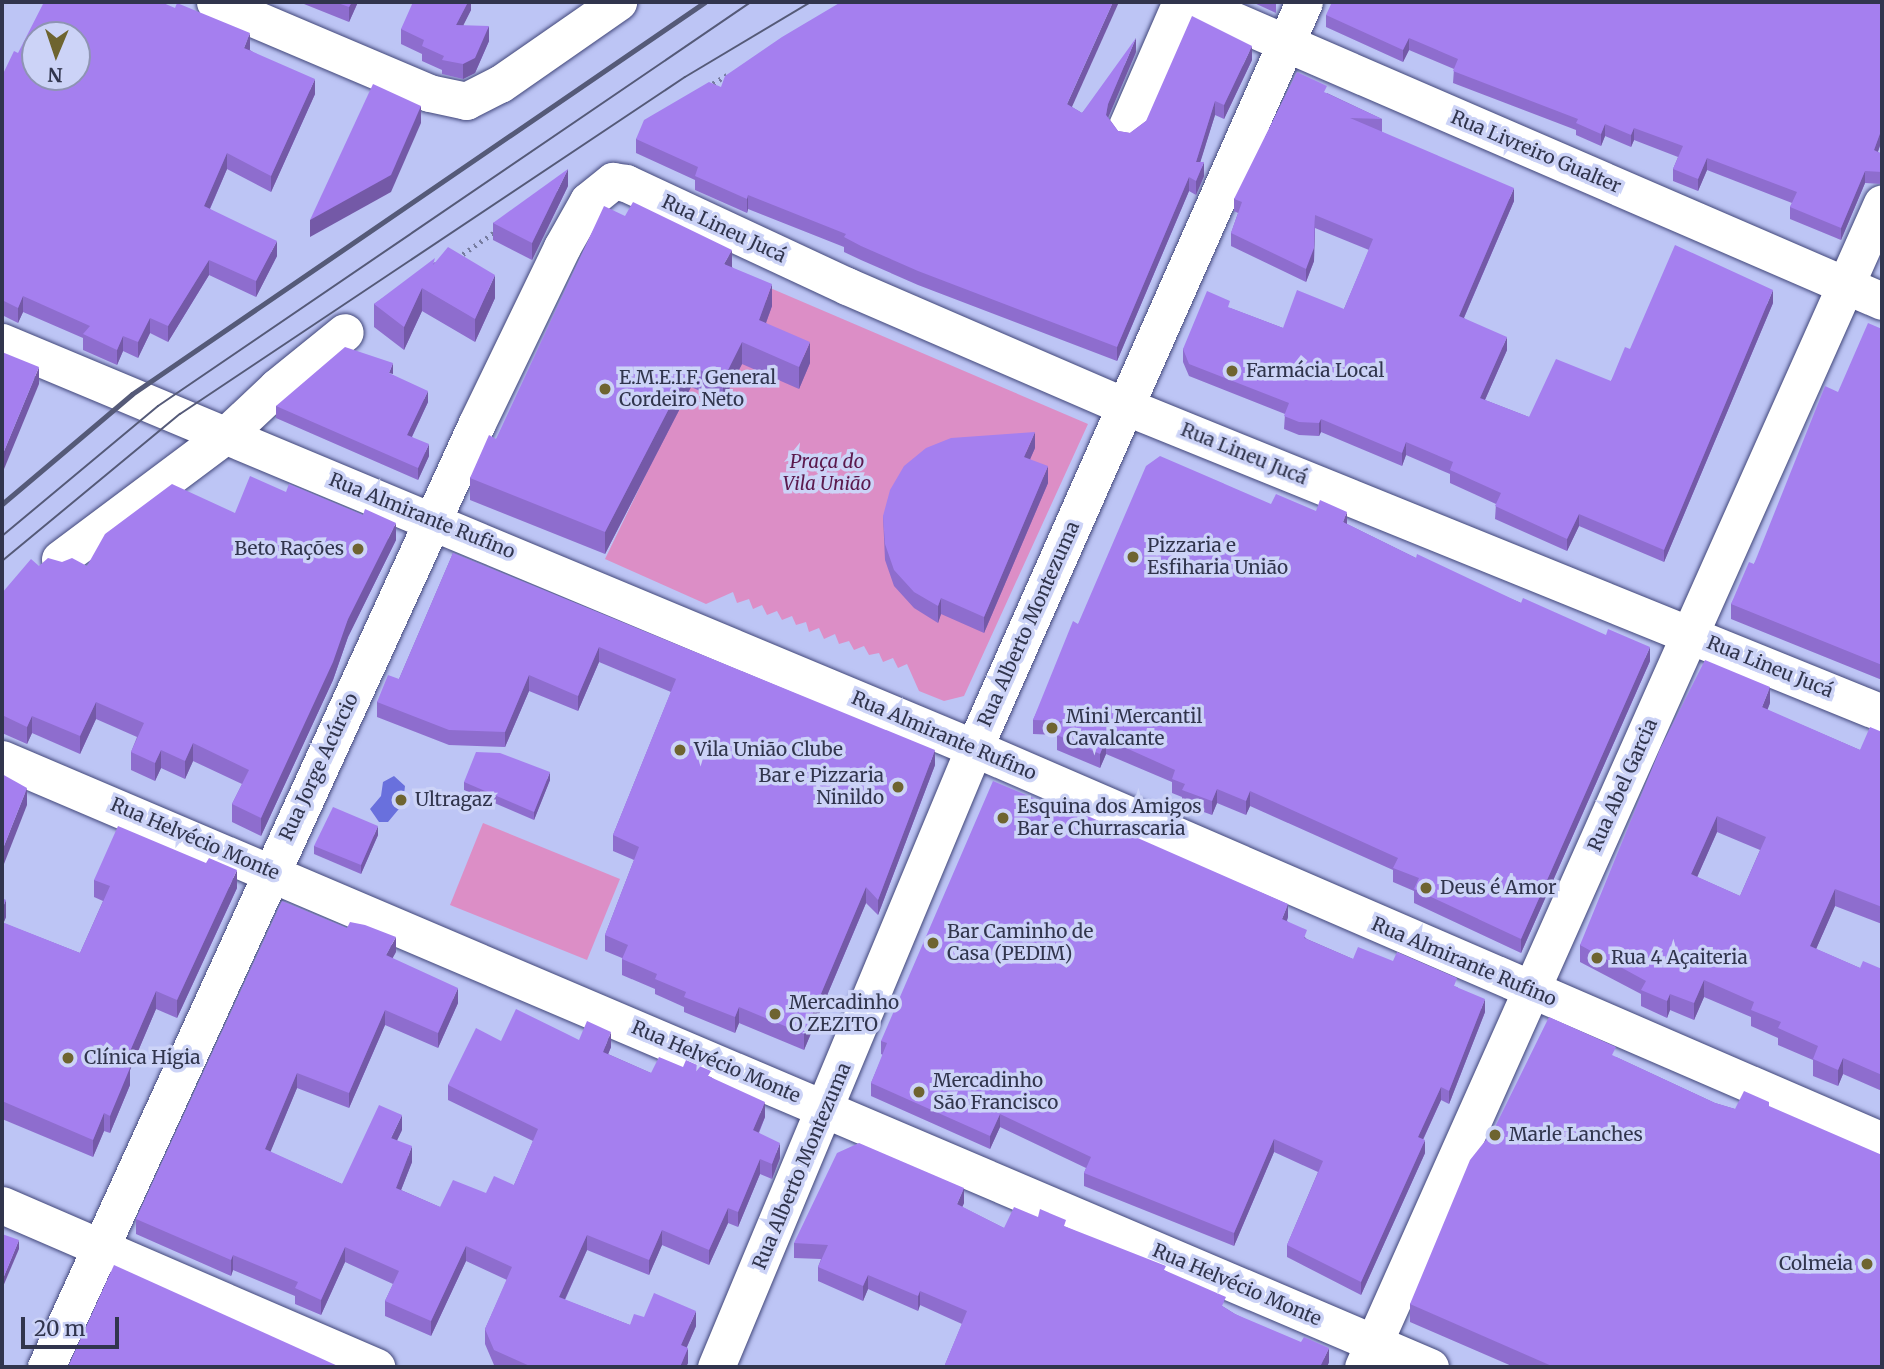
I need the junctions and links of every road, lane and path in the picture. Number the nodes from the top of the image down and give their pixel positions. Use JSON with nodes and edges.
{"nodes":[{"id":1,"x":215,"y":2,"type":"edge"},
{"id":2,"x":618,"y":2,"type":"edge"},
{"id":3,"x":1181,"y":2,"type":"edge"},
{"id":4,"x":1191,"y":2,"type":"edge"},
{"id":5,"x":1304,"y":2,"type":"edge"},
{"id":6,"x":1285,"y":45,"type":"junction"},
{"id":7,"x":740,"y":67,"type":"edge"},
{"id":8,"x":695,"y":94,"type":"edge"},
{"id":9,"x":1127,"y":126,"type":"dead end"},
{"id":10,"x":613,"y":181,"type":"joint"},
{"id":11,"x":1882,"y":203,"type":"edge"},
{"id":12,"x":500,"y":227,"type":"edge"},
{"id":13,"x":450,"y":263,"type":"edge"},
{"id":14,"x":1846,"y":285,"type":"junction"},
{"id":15,"x":1882,"y":301,"type":"edge"},
{"id":16,"x":345,"y":332,"type":"dead end"},
{"id":17,"x":2,"y":342,"type":"edge"},
{"id":18,"x":1127,"y":407,"type":"junction"},
{"id":19,"x":227,"y":435,"type":"junction"},
{"id":20,"x":432,"y":520,"type":"junction"},
{"id":21,"x":60,"y":559,"type":"edge"},
{"id":22,"x":1691,"y":634,"type":"junction"},
{"id":23,"x":1882,"y":713,"type":"edge"},
{"id":24,"x":974,"y":748,"type":"junction"},
{"id":25,"x":2,"y":759,"type":"edge"},
{"id":26,"x":271,"y":871,"type":"junction"},
{"id":27,"x":1530,"y":990,"type":"junction"},
{"id":28,"x":827,"y":1109,"type":"junction"},
{"id":29,"x":1882,"y":1141,"type":"edge"},
{"id":30,"x":2,"y":1205,"type":"edge"},
{"id":31,"x":99,"y":1247,"type":"junction"},
{"id":32,"x":1368,"y":1355,"type":"edge"},
{"id":33,"x":46,"y":1367,"type":"edge"},
{"id":34,"x":376,"y":1367,"type":"edge"},
{"id":35,"x":716,"y":1367,"type":"edge"},
{"id":36,"x":1430,"y":1367,"type":"edge"}],
"edges":[{"from":1,"to":2,"type":"street"},
{"from":3,"to":9,"type":"street"},
{"from":4,"to":6,"type":"street","name":"Rua Livreiro Gualter"},
{"from":5,"to":6,"type":"street","name":"Rua Alberto Montezuma"},
{"from":6,"to":14,"type":"street","name":"Rua Livreiro Gualter"},
{"from":6,"to":18,"type":"street","name":"Rua Alberto Montezuma"},
{"from":7,"to":8,"type":"path"},
{"from":10,"to":18,"type":"street","name":"Rua Lineu Jucá"},
{"from":10,"to":20,"type":"street","name":"Rua Jorge Acúrcio"},
{"from":11,"to":14,"type":"street","name":"Rua Abel Garcia"},
{"from":12,"to":13,"type":"path"},
{"from":14,"to":15,"type":"street","name":"Rua Livreiro Gualter"},
{"from":14,"to":22,"type":"street","name":"Rua Abel Garcia"},
{"from":16,"to":19,"type":"street"},
{"from":17,"to":19,"type":"street","name":"Rua Almirante Rufino"},
{"from":18,"to":22,"type":"street","name":"Rua Lineu Jucá"},
{"from":18,"to":24,"type":"street","name":"Rua Alberto Montezuma"},
{"from":19,"to":20,"type":"street","name":"Rua Almirante Rufino"},
{"from":19,"to":21,"type":"street"},
{"from":20,"to":24,"type":"street","name":"Rua Almirante Rufino"},
{"from":20,"to":26,"type":"street","name":"Rua Jorge Acúrcio"},
{"from":22,"to":23,"type":"street","name":"Rua Lineu Jucá"},
{"from":22,"to":27,"type":"street","name":"Rua Abel Garcia"},
{"from":24,"to":27,"type":"street","name":"Rua Almirante Rufino"},
{"from":24,"to":28,"type":"street","name":"Rua Alberto Montezuma"},
{"from":25,"to":26,"type":"street","name":"Rua Helvécio Monte"},
{"from":26,"to":28,"type":"street","name":"Rua Helvécio Monte"},
{"from":26,"to":31,"type":"street","name":"Rua Jorge Acúrcio"},
{"from":27,"to":29,"type":"street","name":"Rua Almirante Rufino"},
{"from":27,"to":32,"type":"street","name":"Rua Abel Garcia"},
{"from":28,"to":32,"type":"street","name":"Rua Helvécio Monte"},
{"from":28,"to":35,"type":"street","name":"Rua Alberto Montezuma"},
{"from":30,"to":31,"type":"street"},
{"from":31,"to":33,"type":"street","name":"Rua Jorge Acúrcio"},
{"from":31,"to":34,"type":"street"},
{"from":32,"to":36,"type":"street","name":"Rua Helvécio Monte"}]}
